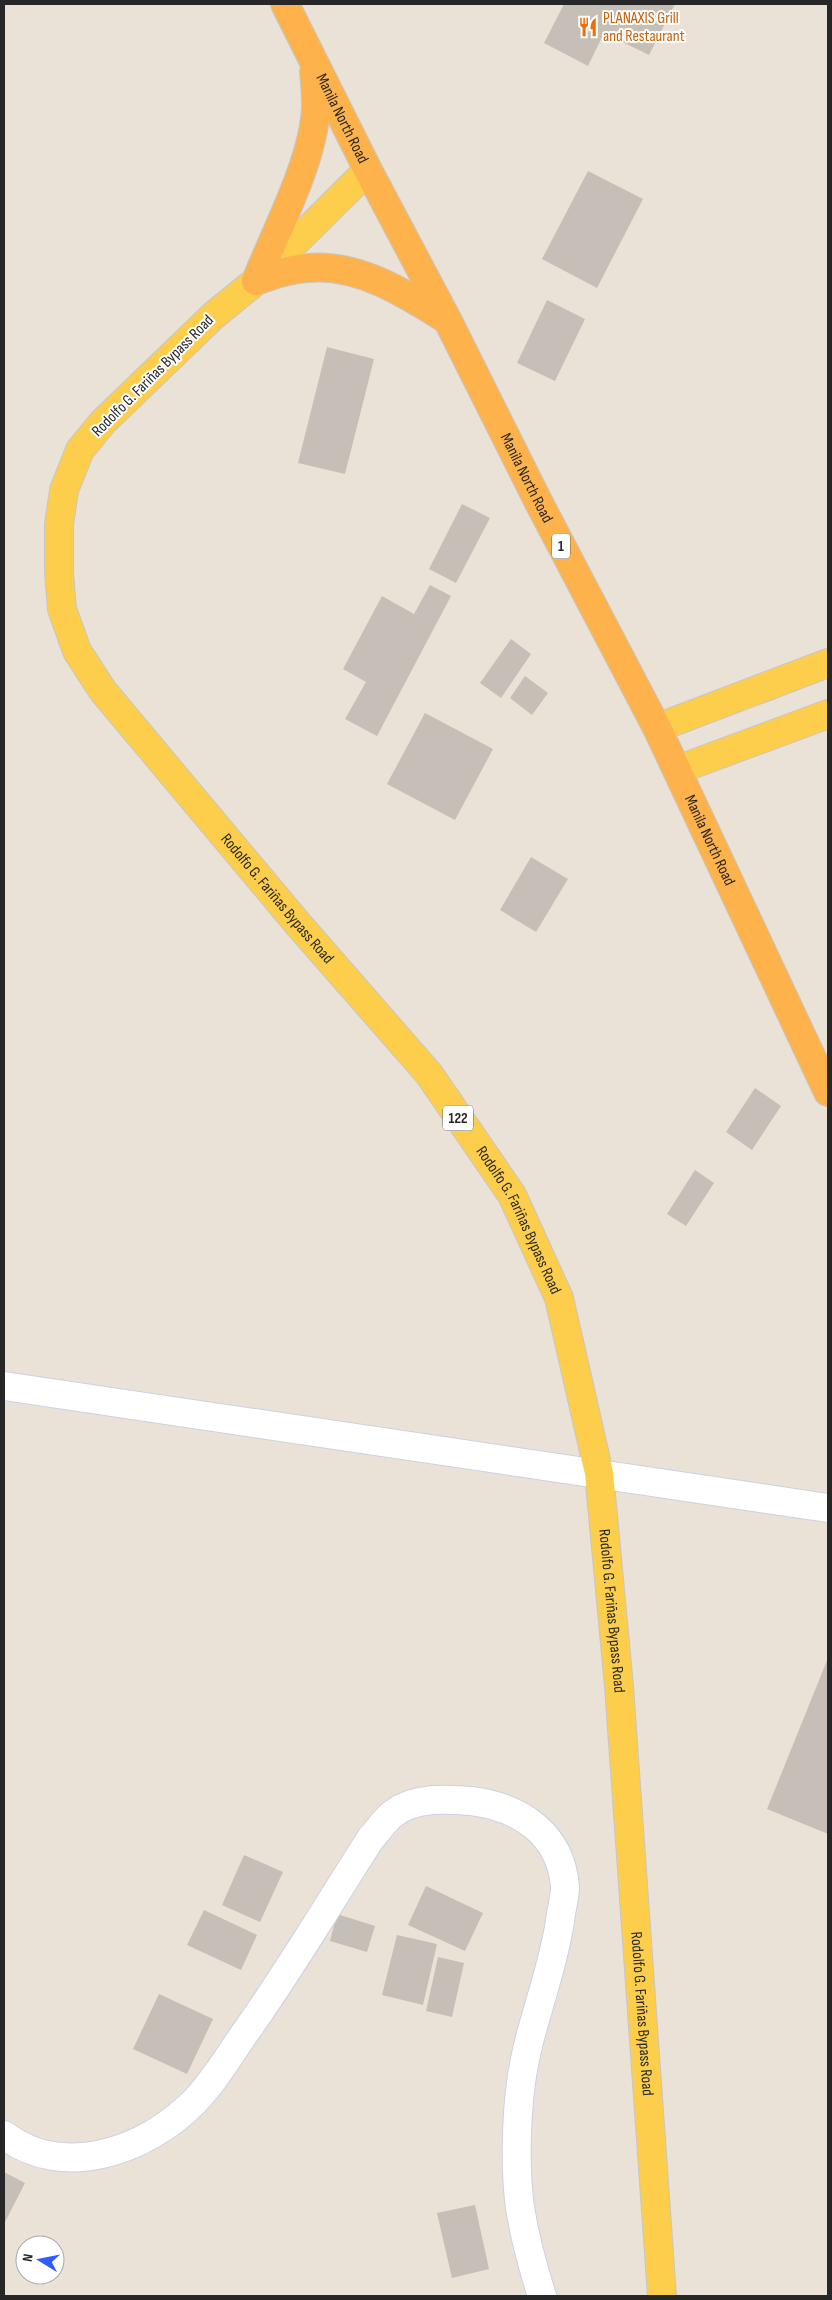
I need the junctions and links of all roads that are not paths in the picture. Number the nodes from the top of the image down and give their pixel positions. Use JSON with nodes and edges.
{"nodes":[{"id":1,"x":285,"y":4,"type":"edge"},
{"id":2,"x":314,"y":60,"type":"junction"},
{"id":3,"x":368,"y":170,"type":"junction"},
{"id":4,"x":256,"y":280,"type":"junction"},
{"id":5,"x":448,"y":321,"type":"junction"},
{"id":6,"x":828,"y":663,"type":"edge"},
{"id":7,"x":828,"y":714,"type":"edge"},
{"id":8,"x":657,"y":728,"type":"junction"},
{"id":9,"x":677,"y":770,"type":"junction"},
{"id":10,"x":828,"y":1092,"type":"edge"},
{"id":11,"x":4,"y":1386,"type":"edge"},
{"id":12,"x":598,"y":1473,"type":"junction"},
{"id":13,"x":828,"y":1508,"type":"edge"},
{"id":14,"x":4,"y":2135,"type":"edge"},
{"id":15,"x":542,"y":2296,"type":"edge"},
{"id":16,"x":662,"y":2296,"type":"edge"}],
"edges":[{"from":1,"to":2,"type":"highway","name":"Manila North Road","number":"1"},
{"from":2,"to":3,"type":"highway","name":"Manila North Road","number":"1"},
{"from":2,"to":4,"type":"highway"},
{"from":3,"to":4,"type":"main road","name":"Rodolfo G. Fariñas Bypass Road","number":"122"},
{"from":3,"to":5,"type":"highway","name":"Manila North Road","number":"1"},
{"from":4,"to":5,"type":"highway"},
{"from":4,"to":12,"type":"main road","name":"Rodolfo G. Fariñas Bypass Road","number":"122"},
{"from":5,"to":8,"type":"highway","name":"Manila North Road","number":"1"},
{"from":6,"to":8,"type":"main road"},
{"from":7,"to":9,"type":"main road"},
{"from":8,"to":9,"type":"highway","name":"Manila North Road","number":"1"},
{"from":9,"to":10,"type":"highway","name":"Manila North Road","number":"1"},
{"from":11,"to":12,"type":"street"},
{"from":12,"to":13,"type":"street"},
{"from":12,"to":16,"type":"main road","name":"Rodolfo G. Fariñas Bypass Road","number":"122"},
{"from":14,"to":15,"type":"street"}]}
